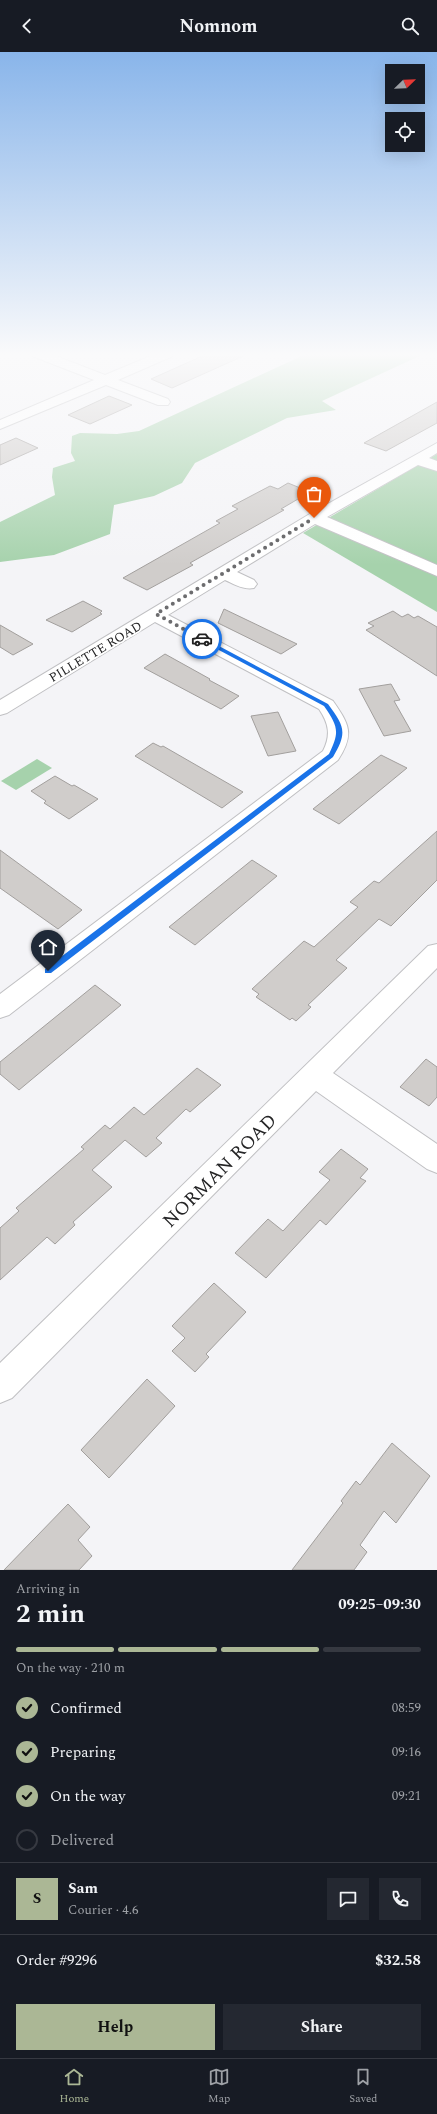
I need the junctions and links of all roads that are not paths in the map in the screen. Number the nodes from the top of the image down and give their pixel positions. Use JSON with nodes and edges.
{"nodes":[{"id":1,"x":437,"y":447,"type":"edge"},
{"id":2,"x":416,"y":459,"type":"junction"},
{"id":3,"x":437,"y":466,"type":"edge"},
{"id":4,"x":314,"y":518,"type":"junction"},
{"id":5,"x":224,"y":573,"type":"junction"},
{"id":6,"x":434,"y":574,"type":"edge"},
{"id":7,"x":248,"y":584,"type":"dead end"},
{"id":8,"x":156,"y":614,"type":"junction"},
{"id":9,"x":0,"y":709,"type":"edge"},
{"id":10,"x":437,"y":953,"type":"edge"},
{"id":11,"x":0,"y":1008,"type":"edge"},
{"id":12,"x":314,"y":1075,"type":"junction"},
{"id":13,"x":437,"y":1160,"type":"edge"},
{"id":14,"x":0,"y":1386,"type":"edge"}],
"edges":[{"from":1,"to":2,"type":"street","name":"PILLETTE ROAD"},
{"from":2,"to":3,"type":"street"},
{"from":2,"to":4,"type":"street","name":"PILLETTE ROAD"},
{"from":4,"to":5,"type":"street","name":"PILLETTE ROAD"},
{"from":4,"to":6,"type":"street"},
{"from":5,"to":7,"type":"street"},
{"from":5,"to":8,"type":"street","name":"PILLETTE ROAD"},
{"from":8,"to":9,"type":"street","name":"PILLETTE ROAD"},
{"from":8,"to":11,"type":"street"},
{"from":10,"to":12,"type":"street","name":"NORMAN ROAD"},
{"from":12,"to":13,"type":"street"},
{"from":12,"to":14,"type":"street","name":"NORMAN ROAD"}]}
